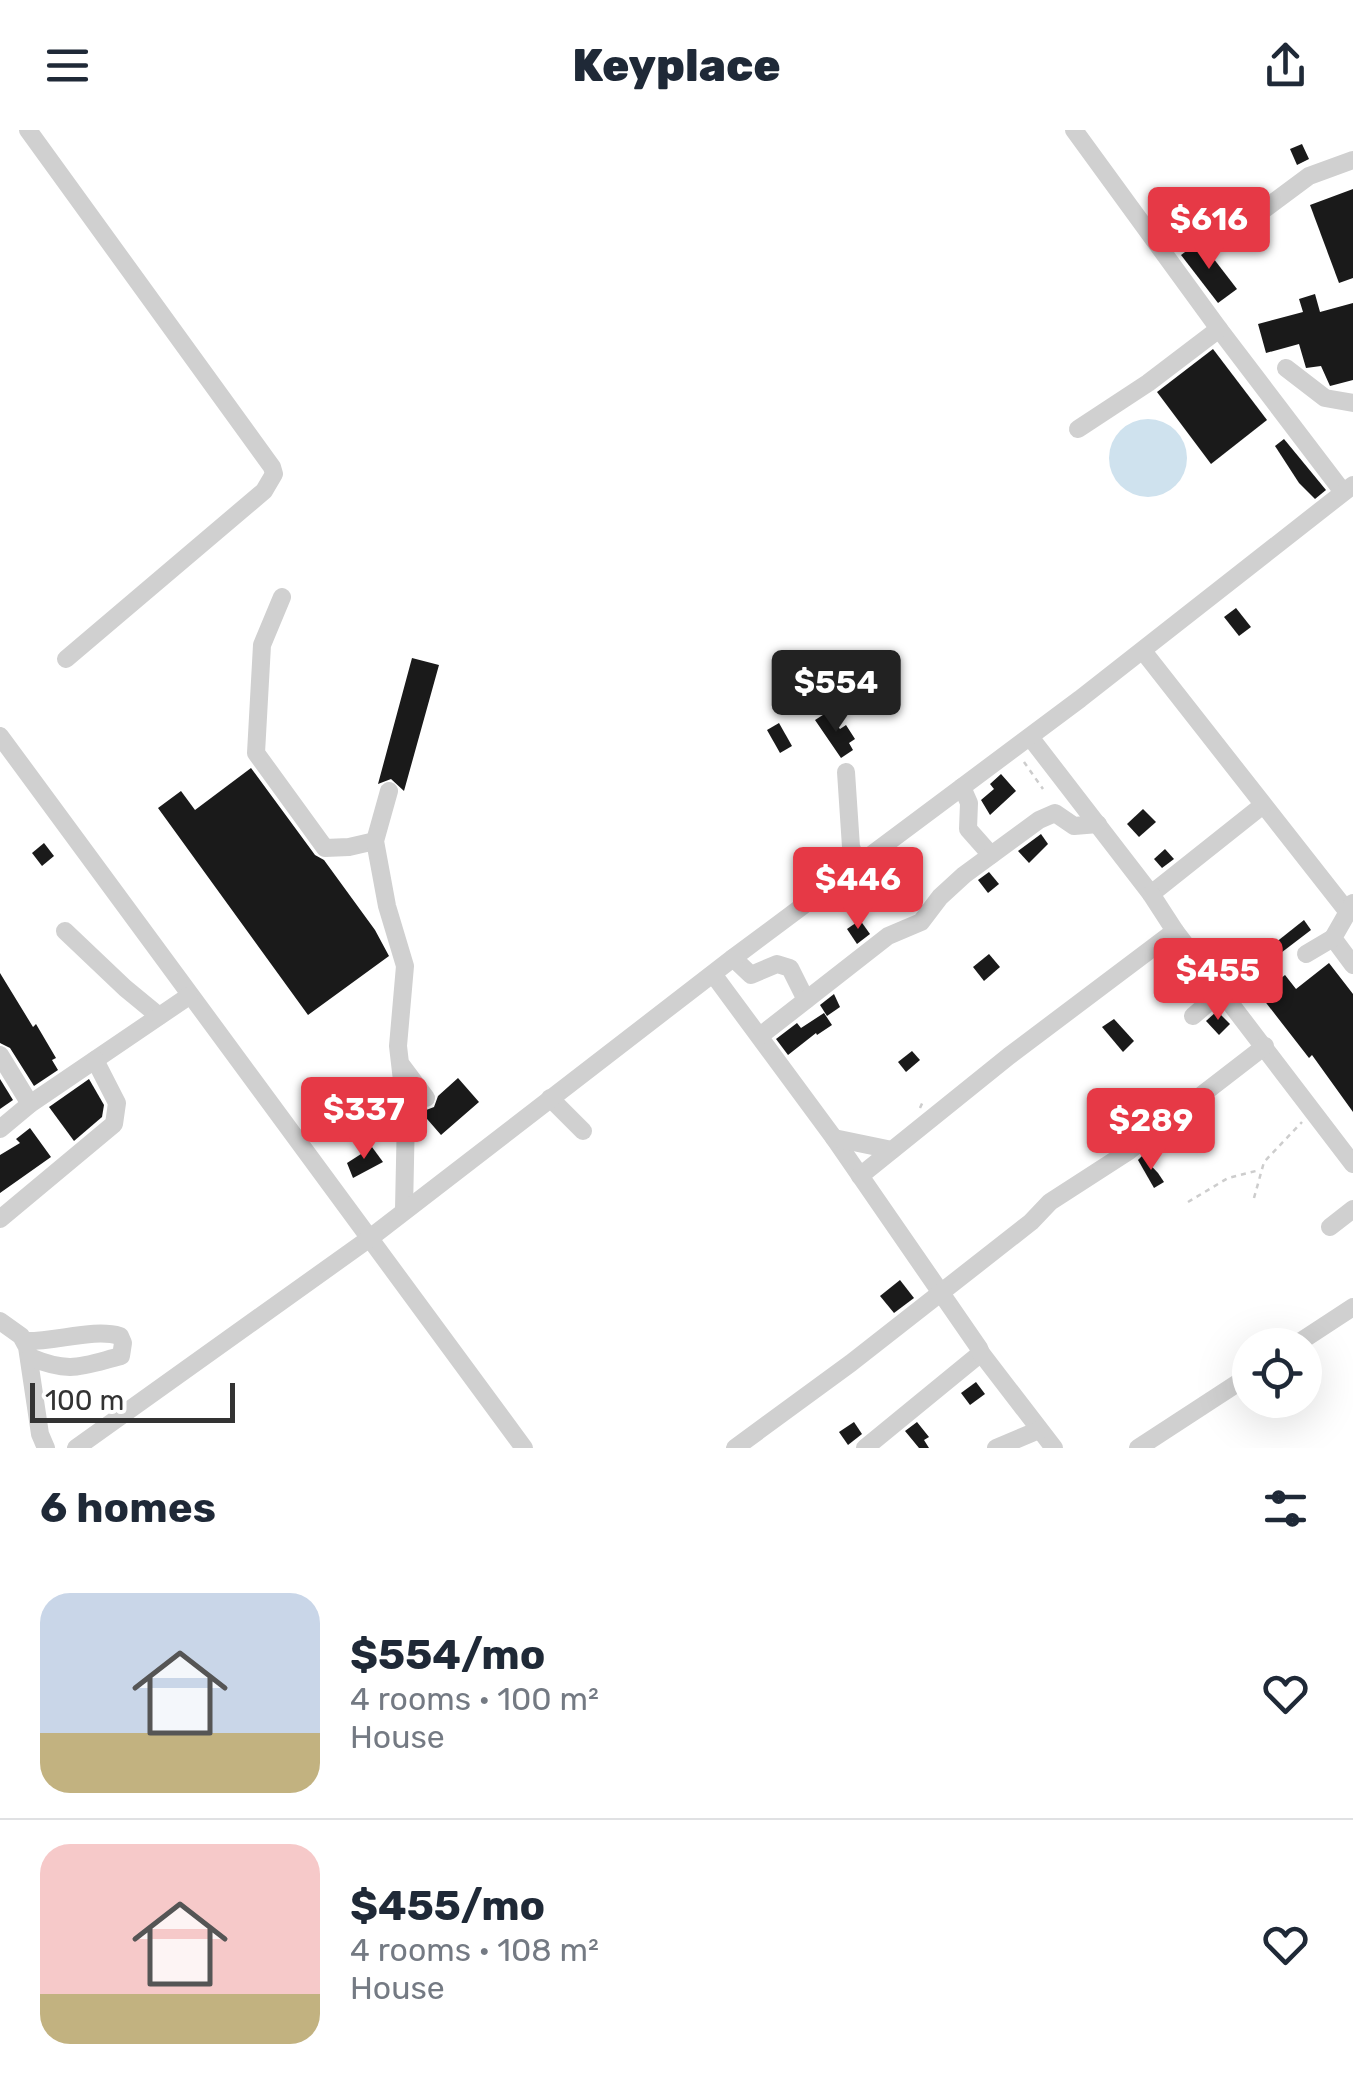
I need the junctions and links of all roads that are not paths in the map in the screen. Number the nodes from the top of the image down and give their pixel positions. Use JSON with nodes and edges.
{"nodes":[{"id":1,"x":28,"y":130,"type":"edge"},
{"id":2,"x":1074,"y":130,"type":"edge"},
{"id":3,"x":1353,"y":160,"type":"edge"},
{"id":4,"x":1220,"y":242,"type":"dead end"},
{"id":5,"x":1218,"y":330,"type":"junction"},
{"id":6,"x":1286,"y":368,"type":"dead end"},
{"id":7,"x":1353,"y":403,"type":"edge"},
{"id":8,"x":1078,"y":429,"type":"dead end"},
{"id":9,"x":1348,"y":489,"type":"edge"},
{"id":10,"x":282,"y":597,"type":"dead end"},
{"id":11,"x":1143,"y":650,"type":"junction"},
{"id":12,"x":66,"y":659,"type":"dead end"},
{"id":13,"x":0,"y":736,"type":"edge"},
{"id":14,"x":1022,"y":742,"type":"junction"},
{"id":15,"x":846,"y":772,"type":"dead end"},
{"id":16,"x":962,"y":787,"type":"junction"},
{"id":17,"x":389,"y":791,"type":"dead end"},
{"id":18,"x":1263,"y":806,"type":"junction"},
{"id":19,"x":1098,"y":824,"type":"junction"},
{"id":20,"x":375,"y":841,"type":"junction"},
{"id":21,"x":991,"y":855,"type":"junction"},
{"id":22,"x":858,"y":864,"type":"junction"},
{"id":23,"x":1152,"y":894,"type":"junction"},
{"id":24,"x":1350,"y":907,"type":"edge"},
{"id":25,"x":65,"y":931,"type":"dead end"},
{"id":26,"x":1175,"y":931,"type":"junction"},
{"id":27,"x":1333,"y":938,"type":"junction"},
{"id":28,"x":1306,"y":954,"type":"dead end"},
{"id":29,"x":733,"y":958,"type":"junction"},
{"id":30,"x":1353,"y":965,"type":"edge"},
{"id":31,"x":713,"y":974,"type":"junction"},
{"id":32,"x":1222,"y":991,"type":"junction"},
{"id":33,"x":189,"y":996,"type":"junction"},
{"id":34,"x":806,"y":1000,"type":"junction"},
{"id":35,"x":160,"y":1016,"type":"junction"},
{"id":36,"x":1194,"y":1016,"type":"dead end"},
{"id":37,"x":760,"y":1036,"type":"junction"},
{"id":38,"x":1265,"y":1046,"type":"junction"},
{"id":39,"x":0,"y":1055,"type":"edge"},
{"id":40,"x":95,"y":1060,"type":"junction"},
{"id":41,"x":400,"y":1062,"type":"junction"},
{"id":42,"x":426,"y":1098,"type":"dead end"},
{"id":43,"x":550,"y":1098,"type":"junction"},
{"id":44,"x":30,"y":1104,"type":"junction"},
{"id":45,"x":0,"y":1128,"type":"edge"},
{"id":46,"x":583,"y":1131,"type":"dead end"},
{"id":47,"x":834,"y":1138,"type":"junction"},
{"id":48,"x":892,"y":1150,"type":"junction"},
{"id":49,"x":1353,"y":1164,"type":"edge"},
{"id":50,"x":860,"y":1176,"type":"junction"},
{"id":51,"x":404,"y":1209,"type":"junction"},
{"id":52,"x":1353,"y":1210,"type":"edge"},
{"id":53,"x":0,"y":1219,"type":"edge"},
{"id":54,"x":1330,"y":1226,"type":"dead end"},
{"id":55,"x":370,"y":1238,"type":"junction"},
{"id":56,"x":940,"y":1294,"type":"junction"},
{"id":57,"x":1353,"y":1306,"type":"edge"},
{"id":58,"x":0,"y":1321,"type":"edge"},
{"id":59,"x":1320,"y":1328,"type":"edge"},
{"id":60,"x":980,"y":1353,"type":"junction"},
{"id":61,"x":1232,"y":1386,"type":"edge"},
{"id":62,"x":1039,"y":1430,"type":"junction"},
{"id":63,"x":46,"y":1448,"type":"edge"},
{"id":64,"x":76,"y":1448,"type":"edge"},
{"id":65,"x":524,"y":1448,"type":"edge"},
{"id":66,"x":735,"y":1448,"type":"edge"},
{"id":67,"x":865,"y":1448,"type":"edge"},
{"id":68,"x":996,"y":1448,"type":"edge"},
{"id":69,"x":1054,"y":1448,"type":"edge"},
{"id":70,"x":1138,"y":1448,"type":"edge"}],
"edges":[{"from":1,"to":12,"type":"street"},
{"from":2,"to":5,"type":"street"},
{"from":3,"to":4,"type":"street"},
{"from":5,"to":8,"type":"street"},
{"from":5,"to":9,"type":"street"},
{"from":6,"to":7,"type":"street"},
{"from":9,"to":11,"type":"street"},
{"from":10,"to":20,"type":"street"},
{"from":11,"to":14,"type":"street"},
{"from":11,"to":18,"type":"street"},
{"from":13,"to":33,"type":"street"},
{"from":14,"to":16,"type":"street"},
{"from":14,"to":19,"type":"street"},
{"from":15,"to":22,"type":"street"},
{"from":16,"to":21,"type":"street"},
{"from":16,"to":22,"type":"street"},
{"from":17,"to":20,"type":"street"},
{"from":18,"to":23,"type":"street"},
{"from":18,"to":24,"type":"street"},
{"from":19,"to":21,"type":"street"},
{"from":19,"to":23,"type":"street"},
{"from":20,"to":41,"type":"street"},
{"from":21,"to":34,"type":"street"},
{"from":22,"to":29,"type":"street"},
{"from":23,"to":26,"type":"street"},
{"from":24,"to":27,"type":"street"},
{"from":25,"to":35,"type":"street"},
{"from":26,"to":32,"type":"street"},
{"from":26,"to":48,"type":"street"},
{"from":27,"to":28,"type":"street"},
{"from":27,"to":30,"type":"street"},
{"from":29,"to":31,"type":"street"},
{"from":29,"to":34,"type":"street"},
{"from":31,"to":37,"type":"street"},
{"from":31,"to":43,"type":"street"},
{"from":32,"to":36,"type":"street"},
{"from":32,"to":38,"type":"street"},
{"from":33,"to":35,"type":"street"},
{"from":33,"to":55,"type":"street"},
{"from":34,"to":37,"type":"street"},
{"from":35,"to":40,"type":"street"},
{"from":37,"to":47,"type":"street"},
{"from":38,"to":49,"type":"street"},
{"from":38,"to":56,"type":"street"},
{"from":39,"to":44,"type":"street"},
{"from":40,"to":44,"type":"street"},
{"from":40,"to":53,"type":"street"},
{"from":41,"to":42,"type":"street"},
{"from":41,"to":51,"type":"street"},
{"from":43,"to":46,"type":"street"},
{"from":43,"to":51,"type":"street"},
{"from":44,"to":45,"type":"street"},
{"from":47,"to":48,"type":"street"},
{"from":47,"to":50,"type":"street"},
{"from":48,"to":50,"type":"street"},
{"from":50,"to":56,"type":"street"},
{"from":51,"to":55,"type":"street"},
{"from":52,"to":54,"type":"street"},
{"from":55,"to":64,"type":"street"},
{"from":55,"to":65,"type":"street"},
{"from":56,"to":60,"type":"street"},
{"from":56,"to":66,"type":"street"},
{"from":57,"to":59,"type":"street"},
{"from":58,"to":63,"type":"street"},
{"from":60,"to":62,"type":"street"},
{"from":60,"to":67,"type":"street"},
{"from":61,"to":70,"type":"street"},
{"from":62,"to":68,"type":"street"},
{"from":62,"to":69,"type":"street"}]}
